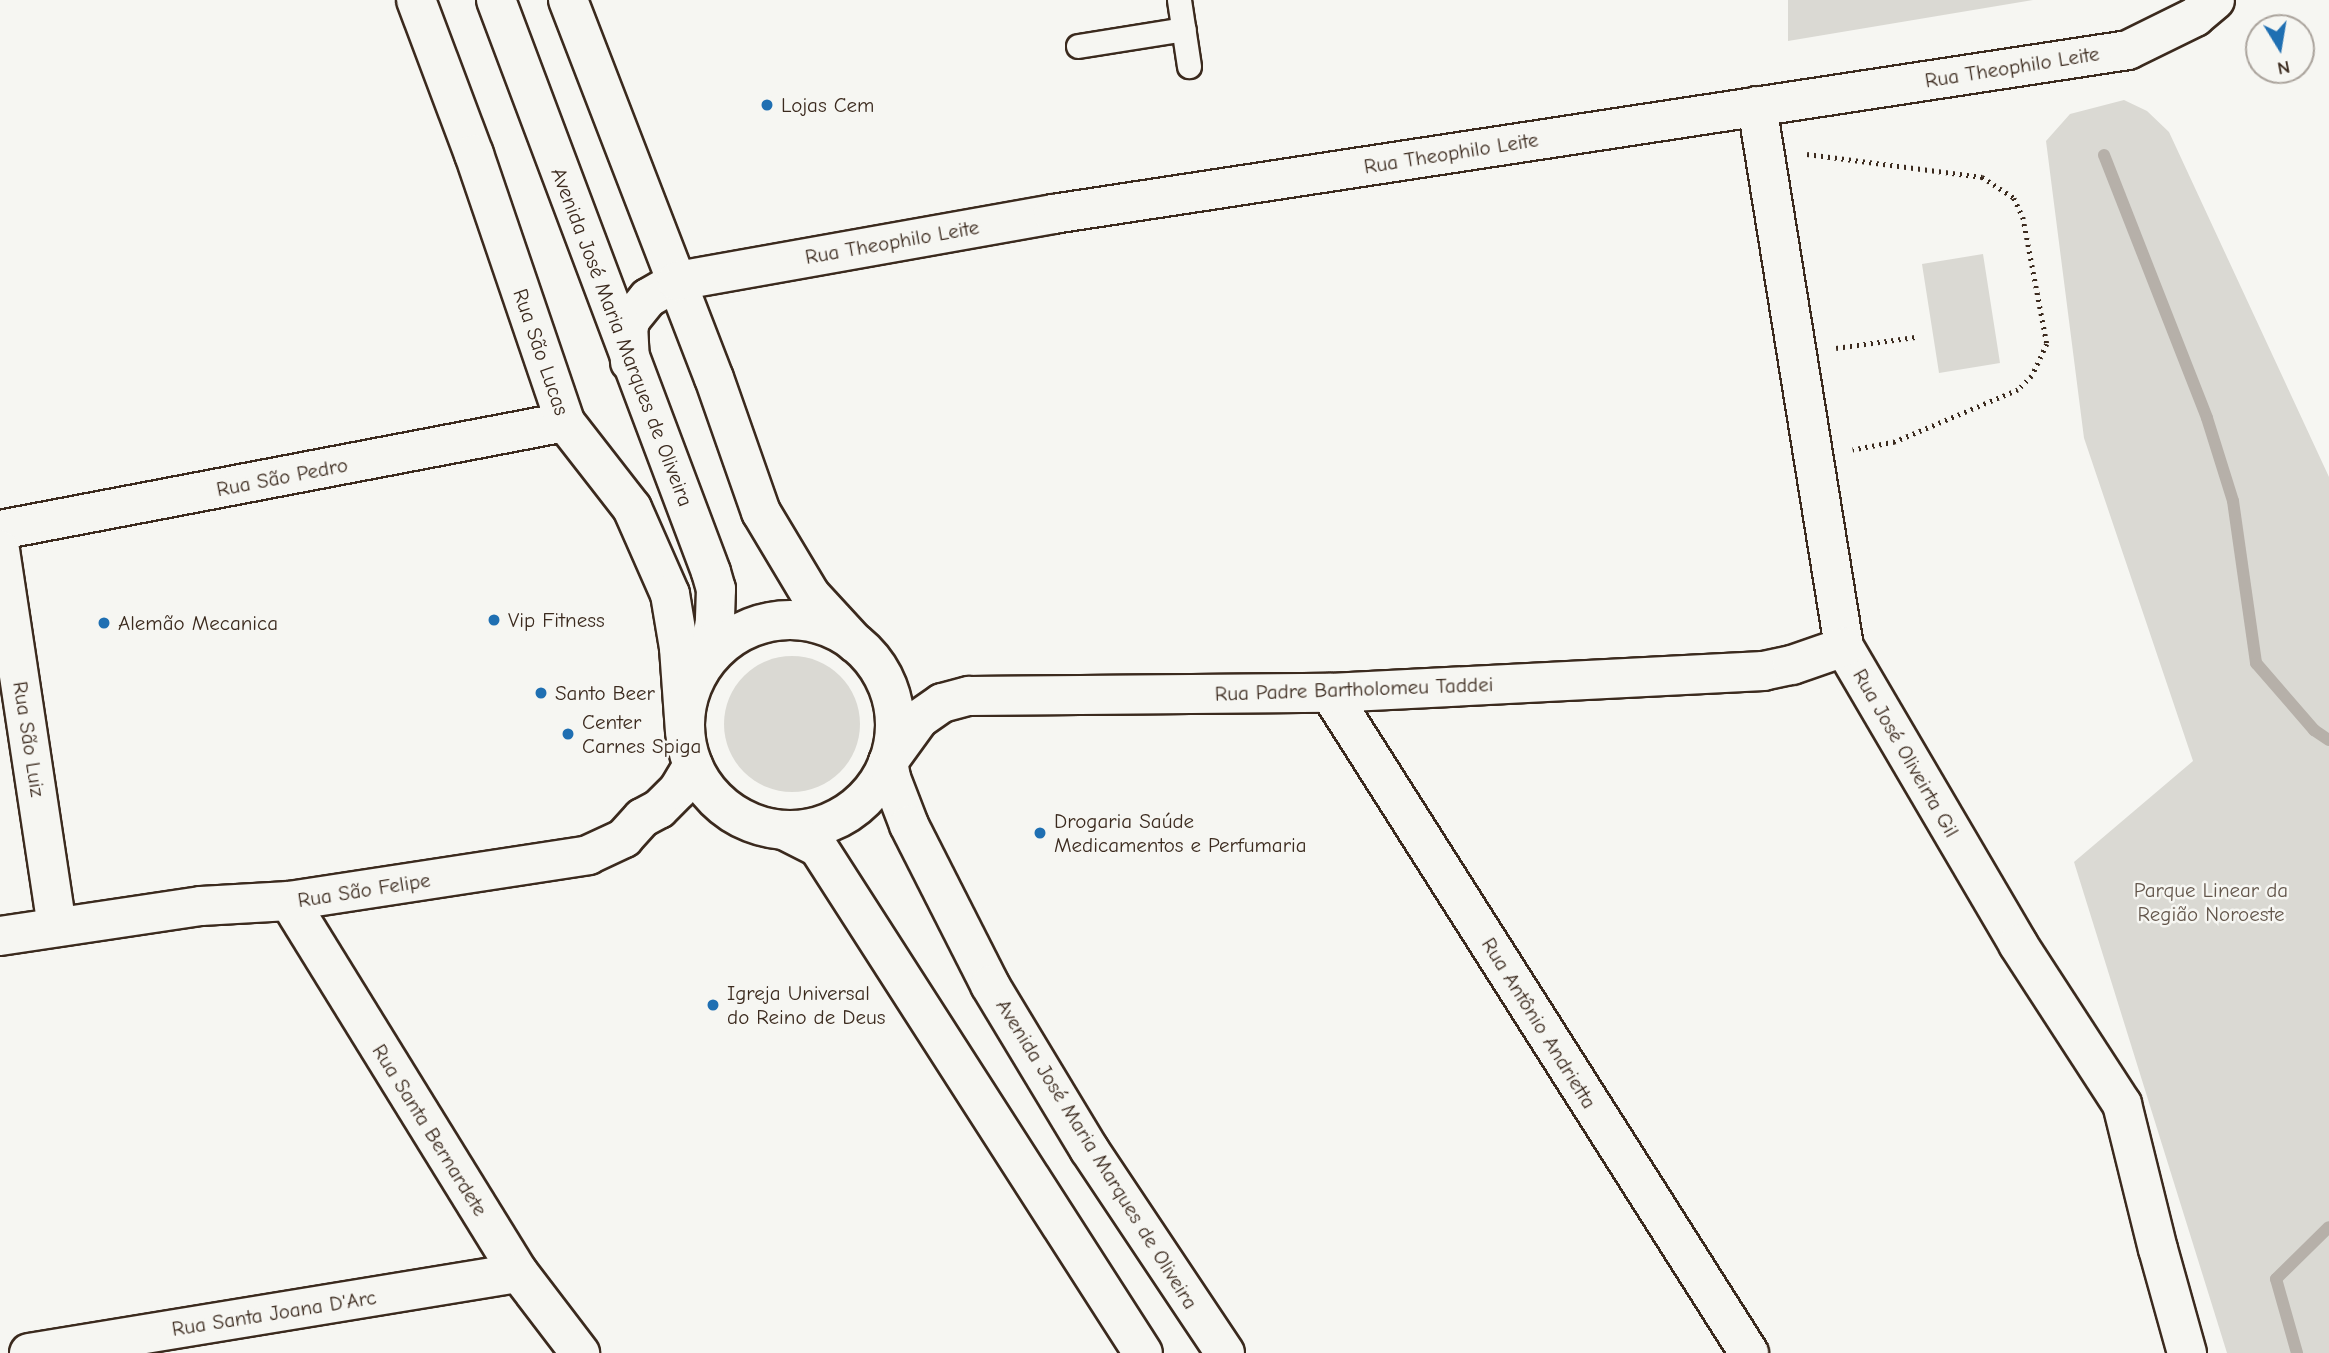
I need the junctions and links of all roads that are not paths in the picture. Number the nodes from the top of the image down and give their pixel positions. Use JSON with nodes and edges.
{"nodes":[{"id":1,"x":416,"y":0,"type":"edge"},
{"id":2,"x":496,"y":0,"type":"edge"},
{"id":3,"x":568,"y":0,"type":"edge"},
{"id":4,"x":1178,"y":0,"type":"edge"},
{"id":5,"x":2215,"y":0,"type":"edge"},
{"id":6,"x":1184,"y":29,"type":"junction"},
{"id":7,"x":1078,"y":46,"type":"dead end"},
{"id":8,"x":1189,"y":66,"type":"dead end"},
{"id":9,"x":1758,"y":106,"type":"junction"},
{"id":10,"x":677,"y":281,"type":"junction"},
{"id":11,"x":630,"y":362,"type":"junction"},
{"id":12,"x":565,"y":422,"type":"junction"},
{"id":13,"x":0,"y":530,"type":"edge"},
{"id":14,"x":0,"y":550,"type":"edge"},
{"id":15,"x":855,"y":643,"type":"junction"},
{"id":16,"x":1844,"y":647,"type":"junction"},
{"id":17,"x":696,"y":675,"type":"junction"},
{"id":18,"x":1330,"y":693,"type":"junction"},
{"id":19,"x":689,"y":748,"type":"junction"},
{"id":20,"x":888,"y":762,"type":"junction"},
{"id":21,"x":786,"y":831,"type":"junction"},
{"id":22,"x":289,"y":901,"type":"junction"},
{"id":23,"x":57,"y":927,"type":"junction"},
{"id":24,"x":0,"y":936,"type":"edge"},
{"id":25,"x":519,"y":1273,"type":"junction"},
{"id":26,"x":29,"y":1353,"type":"edge"},
{"id":27,"x":580,"y":1353,"type":"edge"},
{"id":28,"x":1143,"y":1353,"type":"edge"},
{"id":29,"x":1224,"y":1353,"type":"edge"},
{"id":30,"x":1749,"y":1353,"type":"edge"},
{"id":31,"x":2188,"y":1353,"type":"edge"}],
"edges":[{"from":1,"to":12,"type":"street","name":"Rua São Lucas"},
{"from":2,"to":11,"type":"street","name":"Avenida José Maria Marques de Oliveira"},
{"from":3,"to":10,"type":"street"},
{"from":4,"to":6,"type":"lane"},
{"from":5,"to":9,"type":"street","name":"Rua Theophilo Leite"},
{"from":6,"to":7,"type":"lane"},
{"from":6,"to":8,"type":"lane"},
{"from":9,"to":10,"type":"street","name":"Rua Theophilo Leite"},
{"from":9,"to":16,"type":"street","name":"Rua José Oliveirta Gil"},
{"from":10,"to":11,"type":"street"},
{"from":10,"to":15,"type":"street"},
{"from":11,"to":17,"type":"street","name":"Avenida José Maria Marques de Oliveira"},
{"from":12,"to":13,"type":"street","name":"Rua São Pedro"},
{"from":12,"to":19,"type":"street","name":"Rua São Lucas"},
{"from":14,"to":23,"type":"street","name":"Rua São Luiz"},
{"from":15,"to":17,"type":"street"},
{"from":15,"to":20,"type":"street"},
{"from":16,"to":18,"type":"street","name":"Rua Padre Bartholomeu Taddei"},
{"from":16,"to":31,"type":"street","name":"Rua José Oliveirta Gil"},
{"from":17,"to":19,"type":"street"},
{"from":18,"to":20,"type":"street","name":"Rua Padre Bartholomeu Taddei"},
{"from":18,"to":30,"type":"street","name":"Rua Antônio Andrietta"},
{"from":19,"to":21,"type":"street"},
{"from":19,"to":22,"type":"street","name":"Rua São Felipe"},
{"from":20,"to":21,"type":"street"},
{"from":20,"to":29,"type":"street","name":"Avenida José Maria Marques de Oliveira"},
{"from":21,"to":28,"type":"street"},
{"from":22,"to":23,"type":"street","name":"Rua São Felipe"},
{"from":22,"to":25,"type":"street","name":"Rua Santa Bernardete"},
{"from":23,"to":24,"type":"street","name":"Rua São Felipe"},
{"from":25,"to":26,"type":"street","name":"Rua Santa Joana D'Arc"},
{"from":25,"to":27,"type":"street","name":"Rua Santa Bernardete"}]}
